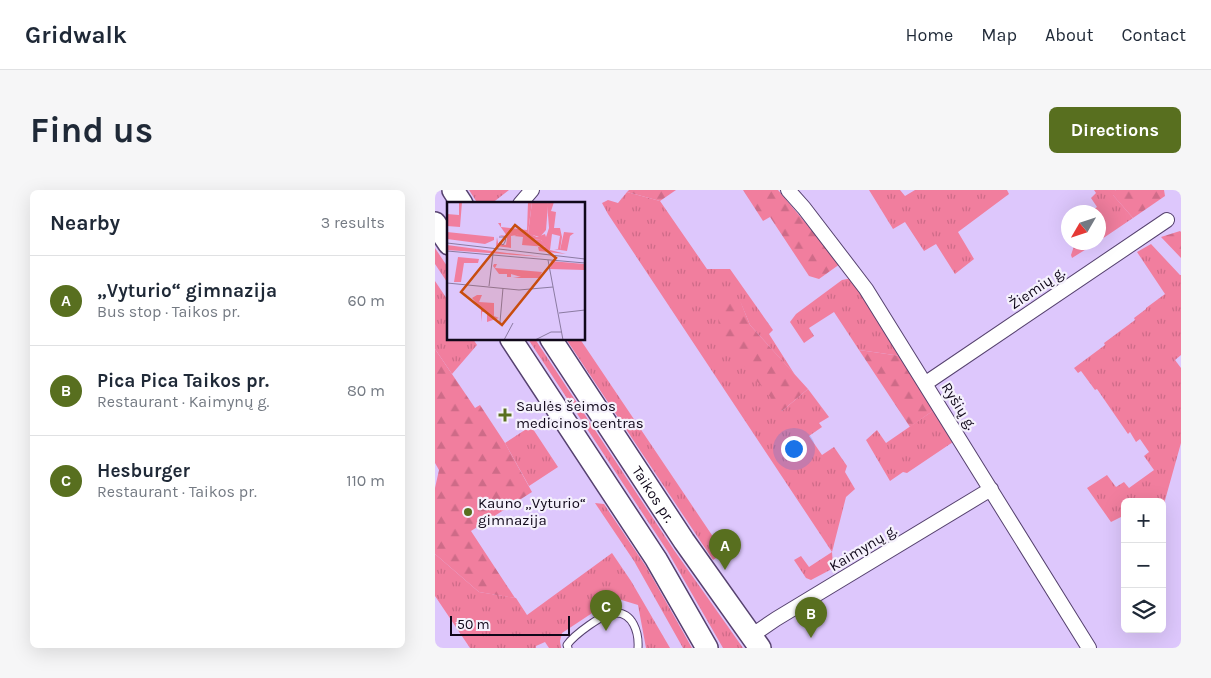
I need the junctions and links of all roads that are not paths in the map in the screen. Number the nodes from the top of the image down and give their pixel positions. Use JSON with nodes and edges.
{"nodes":[{"id":1,"x":453,"y":190,"type":"edge"},
{"id":2,"x":532,"y":190,"type":"edge"},
{"id":3,"x":788,"y":190,"type":"edge"},
{"id":4,"x":461,"y":202,"type":"edge"},
{"id":5,"x":522,"y":202,"type":"edge"},
{"id":6,"x":1167,"y":220,"type":"dead end"},
{"id":7,"x":435,"y":223,"type":"edge"},
{"id":8,"x":447,"y":241,"type":"edge"},
{"id":9,"x":512,"y":340,"type":"edge"},
{"id":10,"x":552,"y":340,"type":"edge"},
{"id":11,"x":926,"y":383,"type":"junction"},
{"id":12,"x":991,"y":489,"type":"junction"},
{"id":13,"x":756,"y":642,"type":"edge"},
{"id":14,"x":568,"y":648,"type":"edge"},
{"id":15,"x":638,"y":648,"type":"edge"},
{"id":16,"x":707,"y":648,"type":"edge"},
{"id":17,"x":1089,"y":648,"type":"edge"}],
"edges":[{"from":1,"to":4,"type":"main road"},
{"from":2,"to":5,"type":"street"},
{"from":3,"to":11,"type":"street","name":"Ryšių g."},
{"from":6,"to":11,"type":"street","name":"Žiemių g."},
{"from":7,"to":8,"type":"main road"},
{"from":9,"to":16,"type":"main road"},
{"from":10,"to":13,"type":"main road","name":"Taikos pr."},
{"from":11,"to":12,"type":"street","name":"Ryšių g."},
{"from":12,"to":13,"type":"street","name":"Kaimynų g."},
{"from":12,"to":17,"type":"street","name":"Ryšių g."},
{"from":14,"to":15,"type":"lane"}]}
